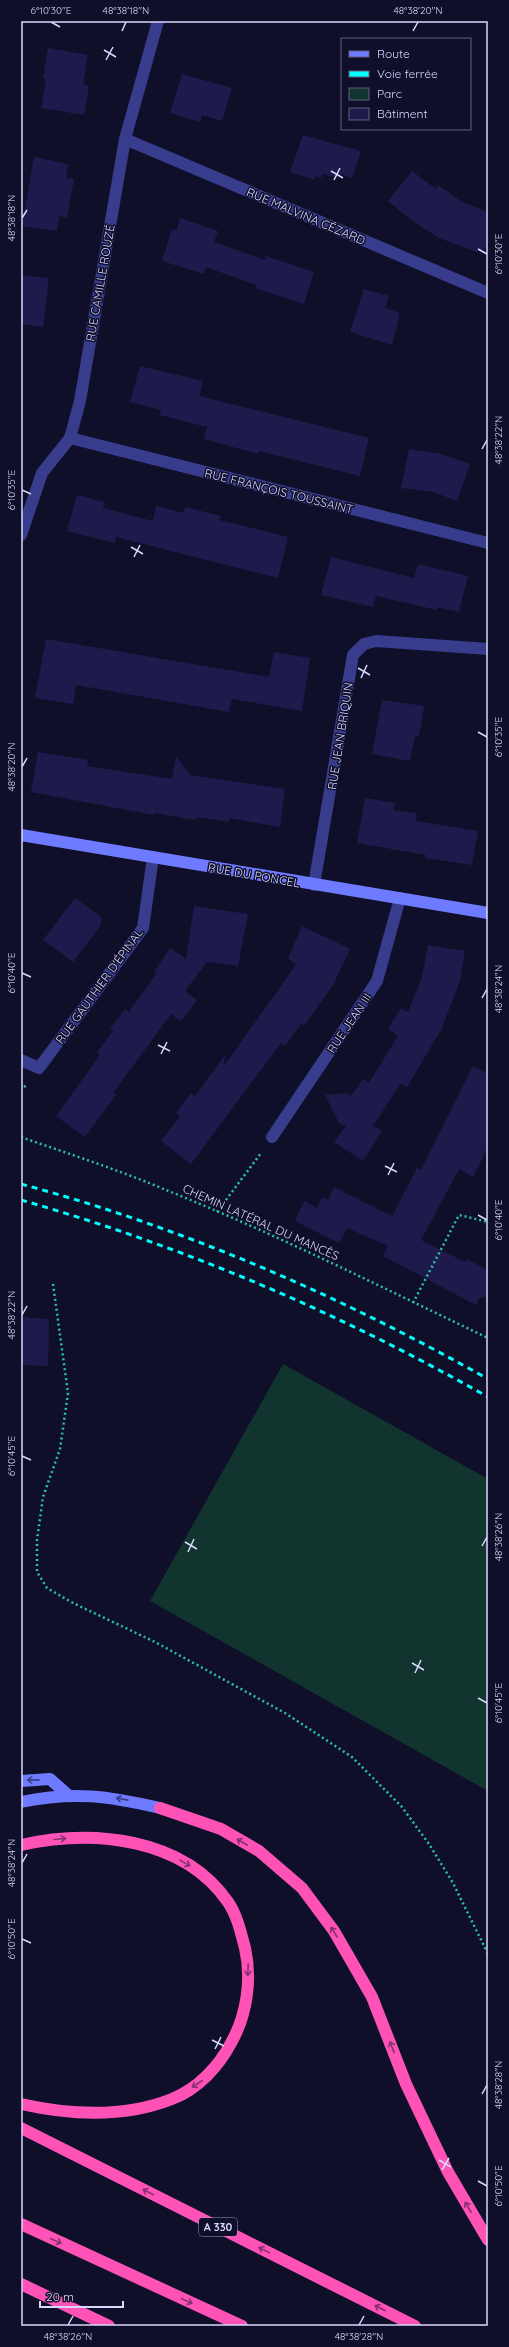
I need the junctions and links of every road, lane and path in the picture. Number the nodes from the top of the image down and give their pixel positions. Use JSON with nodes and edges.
{"nodes":[{"id":1,"x":158,"y":21,"type":"edge"},
{"id":2,"x":124,"y":139,"type":"junction"},
{"id":3,"x":488,"y":293,"type":"edge"},
{"id":4,"x":70,"y":438,"type":"junction"},
{"id":5,"x":21,"y":535,"type":"edge"},
{"id":6,"x":488,"y":543,"type":"edge"},
{"id":7,"x":488,"y":650,"type":"edge"},
{"id":8,"x":21,"y":835,"type":"edge"},
{"id":9,"x":153,"y":857,"type":"junction"},
{"id":10,"x":314,"y":885,"type":"junction"},
{"id":11,"x":400,"y":898,"type":"junction"},
{"id":12,"x":488,"y":913,"type":"edge"},
{"id":13,"x":21,"y":1060,"type":"edge"},
{"id":14,"x":21,"y":1137,"type":"edge"},
{"id":15,"x":272,"y":1137,"type":"joint"},
{"id":16,"x":217,"y":1212,"type":"junction"},
{"id":17,"x":488,"y":1222,"type":"edge"},
{"id":18,"x":53,"y":1284,"type":"dead end"},
{"id":19,"x":414,"y":1303,"type":"junction"},
{"id":20,"x":488,"y":1338,"type":"edge"},
{"id":21,"x":21,"y":1781,"type":"edge"},
{"id":22,"x":68,"y":1794,"type":"junction"},
{"id":23,"x":21,"y":1802,"type":"edge"},
{"id":24,"x":160,"y":1808,"type":"joint"},
{"id":25,"x":21,"y":1845,"type":"edge"},
{"id":26,"x":488,"y":1954,"type":"edge"},
{"id":27,"x":21,"y":2104,"type":"edge"},
{"id":28,"x":21,"y":2128,"type":"edge"},
{"id":29,"x":21,"y":2224,"type":"edge"},
{"id":30,"x":488,"y":2240,"type":"edge"},
{"id":31,"x":21,"y":2284,"type":"edge"},
{"id":32,"x":109,"y":2326,"type":"edge"},
{"id":33,"x":242,"y":2326,"type":"edge"},
{"id":34,"x":415,"y":2326,"type":"edge"}],
"edges":[{"from":1,"to":2,"type":"street","name":"RUE CAMILLE ROUZÉ"},
{"from":2,"to":3,"type":"street","name":"RUE MALVINA CÉZARD"},
{"from":2,"to":4,"type":"street","name":"RUE CAMILLE ROUZÉ"},
{"from":4,"to":5,"type":"street","name":"RUE CAMILLE ROUZÉ"},
{"from":4,"to":6,"type":"street","name":"RUE FRANÇOIS TOUSSAINT"},
{"from":7,"to":10,"type":"street","name":"RUE JEAN BRIQUIN"},
{"from":8,"to":9,"type":"street","name":"RUE DU PONCEL"},
{"from":9,"to":10,"type":"street","name":"RUE DU PONCEL"},
{"from":9,"to":13,"type":"street","name":"RUE GAUTHIER D'ÉPINAL"},
{"from":10,"to":11,"type":"street","name":"RUE DU PONCEL"},
{"from":11,"to":12,"type":"street","name":"RUE DU PONCEL"},
{"from":11,"to":15,"type":"street","name":"RUE JEAN III"},
{"from":14,"to":16,"type":"path","name":"CHEMIN LATÉRAL DU MANCÈS"},
{"from":15,"to":16,"type":"path"},
{"from":16,"to":19,"type":"path","name":"CHEMIN LATÉRAL DU MANCÈS"},
{"from":17,"to":19,"type":"path"},
{"from":18,"to":26,"type":"path"},
{"from":19,"to":20,"type":"path","name":"CHEMIN LATÉRAL DU MANCÈS"},
{"from":22,"to":21,"type":"street","one_way":true},
{"from":22,"to":23,"type":"street"},
{"from":24,"to":22,"type":"street","one_way":true},
{"from":30,"to":24,"type":"highway","one_way":true},
{"from":25,"to":27,"type":"highway","one_way":true},
{"from":34,"to":28,"type":"highway","number":"A 330","one_way":true},
{"from":29,"to":33,"type":"highway","one_way":true},
{"from":31,"to":32,"type":"highway"}]}
